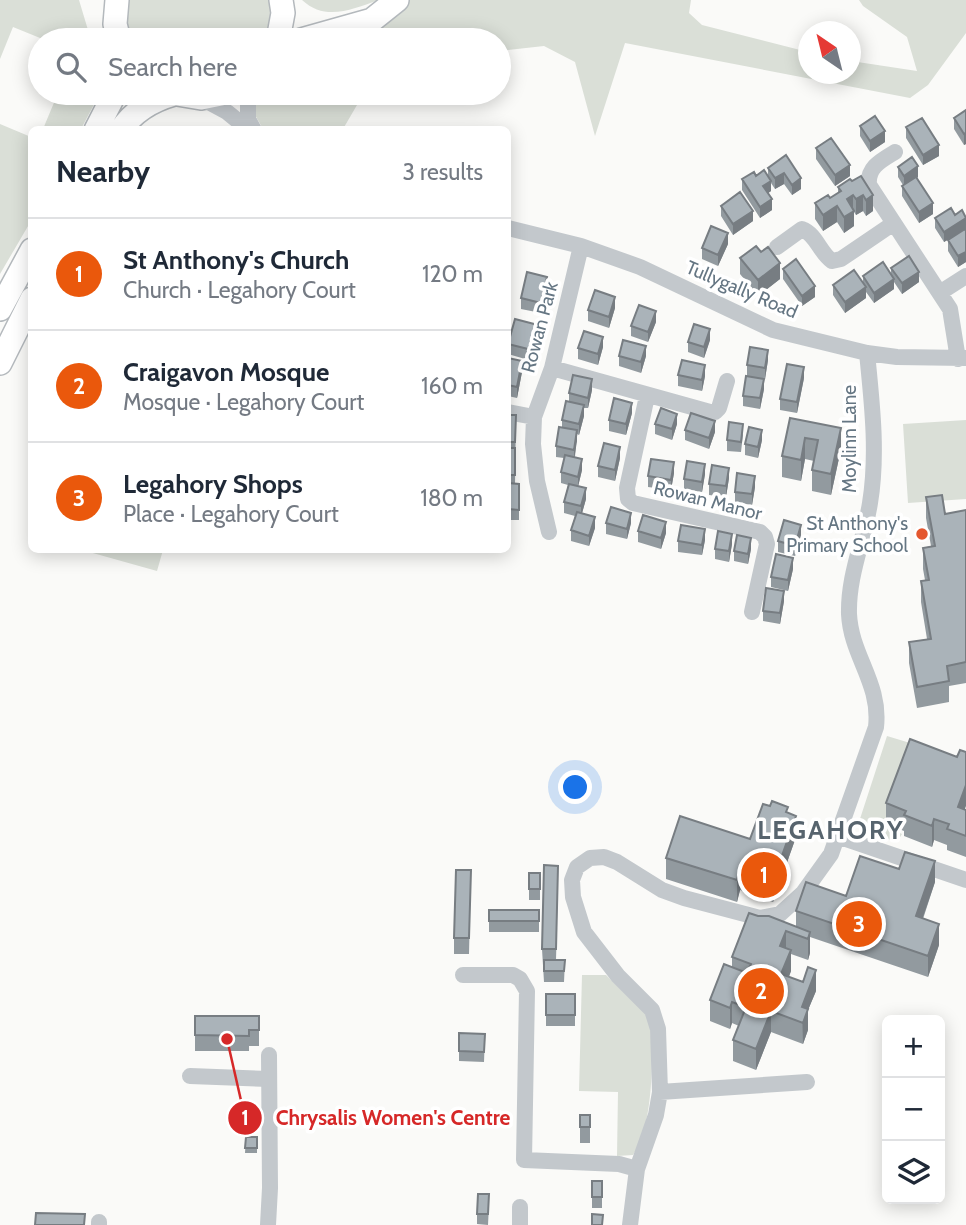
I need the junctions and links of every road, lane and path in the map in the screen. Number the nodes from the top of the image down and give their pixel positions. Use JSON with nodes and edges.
{"nodes":[{"id":1,"x":117,"y":0,"type":"edge"},
{"id":2,"x":281,"y":0,"type":"edge"},
{"id":3,"x":397,"y":0,"type":"edge"},
{"id":4,"x":116,"y":28,"type":"edge"},
{"id":5,"x":280,"y":28,"type":"edge"},
{"id":6,"x":344,"y":28,"type":"edge"},
{"id":7,"x":109,"y":105,"type":"edge"},
{"id":8,"x":146,"y":105,"type":"edge"},
{"id":9,"x":214,"y":105,"type":"edge"},
{"id":10,"x":248,"y":105,"type":"edge"},
{"id":11,"x":98,"y":126,"type":"edge"},
{"id":12,"x":125,"y":126,"type":"edge"},
{"id":13,"x":246,"y":126,"type":"edge"},
{"id":14,"x":250,"y":126,"type":"edge"},
{"id":15,"x":895,"y":152,"type":"dead end"},
{"id":16,"x":894,"y":223,"type":"junction"},
{"id":17,"x":511,"y":229,"type":"edge"},
{"id":18,"x":581,"y":246,"type":"junction"},
{"id":19,"x":777,"y":247,"type":"dead end"},
{"id":20,"x":28,"y":257,"type":"edge"},
{"id":21,"x":966,"y":276,"type":"edge"},
{"id":22,"x":941,"y":292,"type":"junction"},
{"id":23,"x":28,"y":307,"type":"edge"},
{"id":24,"x":0,"y":309,"type":"edge"},
{"id":25,"x":867,"y":353,"type":"junction"},
{"id":26,"x":962,"y":358,"type":"edge"},
{"id":27,"x":0,"y":363,"type":"edge"},
{"id":28,"x":552,"y":368,"type":"junction"},
{"id":29,"x":727,"y":382,"type":"dead end"},
{"id":30,"x":647,"y":396,"type":"junction"},
{"id":31,"x":511,"y":413,"type":"edge"},
{"id":32,"x":534,"y":417,"type":"junction"},
{"id":33,"x":549,"y":532,"type":"dead end"},
{"id":34,"x":752,"y":612,"type":"dead end"},
{"id":35,"x":837,"y":836,"type":"junction"},
{"id":36,"x":966,"y":880,"type":"edge"},
{"id":37,"x":463,"y":975,"type":"dead end"},
{"id":38,"x":269,"y":1055,"type":"dead end"},
{"id":39,"x":190,"y":1076,"type":"dead end"},
{"id":40,"x":269,"y":1079,"type":"junction"},
{"id":41,"x":807,"y":1082,"type":"dead end"},
{"id":42,"x":660,"y":1092,"type":"junction"},
{"id":43,"x":637,"y":1169,"type":"junction"},
{"id":44,"x":520,"y":1207,"type":"dead end"},
{"id":45,"x":268,"y":1225,"type":"edge"},
{"id":46,"x":520,"y":1225,"type":"edge"},
{"id":47,"x":630,"y":1225,"type":"edge"}],
"edges":[{"from":1,"to":4,"type":"highway"},
{"from":2,"to":5,"type":"highway"},
{"from":3,"to":6,"type":"highway"},
{"from":7,"to":11,"type":"highway"},
{"from":8,"to":12,"type":"highway"},
{"from":9,"to":13,"type":"street"},
{"from":10,"to":14,"type":"street"},
{"from":15,"to":16,"type":"street"},
{"from":16,"to":19,"type":"street"},
{"from":16,"to":22,"type":"street"},
{"from":17,"to":18,"type":"street","name":"Tullygally Road"},
{"from":18,"to":25,"type":"street","name":"Tullygally Road"},
{"from":18,"to":28,"type":"street","name":"Rowan Park"},
{"from":20,"to":24,"type":"highway"},
{"from":21,"to":22,"type":"street"},
{"from":22,"to":26,"type":"street"},
{"from":23,"to":27,"type":"highway"},
{"from":25,"to":26,"type":"street","name":"Tullygally Road"},
{"from":25,"to":35,"type":"street","name":"Moylinn Lane"},
{"from":28,"to":30,"type":"street"},
{"from":28,"to":32,"type":"street","name":"Rowan Park"},
{"from":29,"to":30,"type":"street"},
{"from":30,"to":34,"type":"street","name":"Rowan Manor"},
{"from":31,"to":32,"type":"street"},
{"from":32,"to":33,"type":"street","name":"Rowan Park"},
{"from":35,"to":36,"type":"street"},
{"from":35,"to":42,"type":"street","name":"Moylinn Lane"},
{"from":37,"to":43,"type":"street"},
{"from":38,"to":40,"type":"street"},
{"from":39,"to":40,"type":"street"},
{"from":40,"to":45,"type":"street"},
{"from":41,"to":42,"type":"street"},
{"from":42,"to":43,"type":"street"},
{"from":43,"to":47,"type":"street"},
{"from":44,"to":46,"type":"street"}]}
